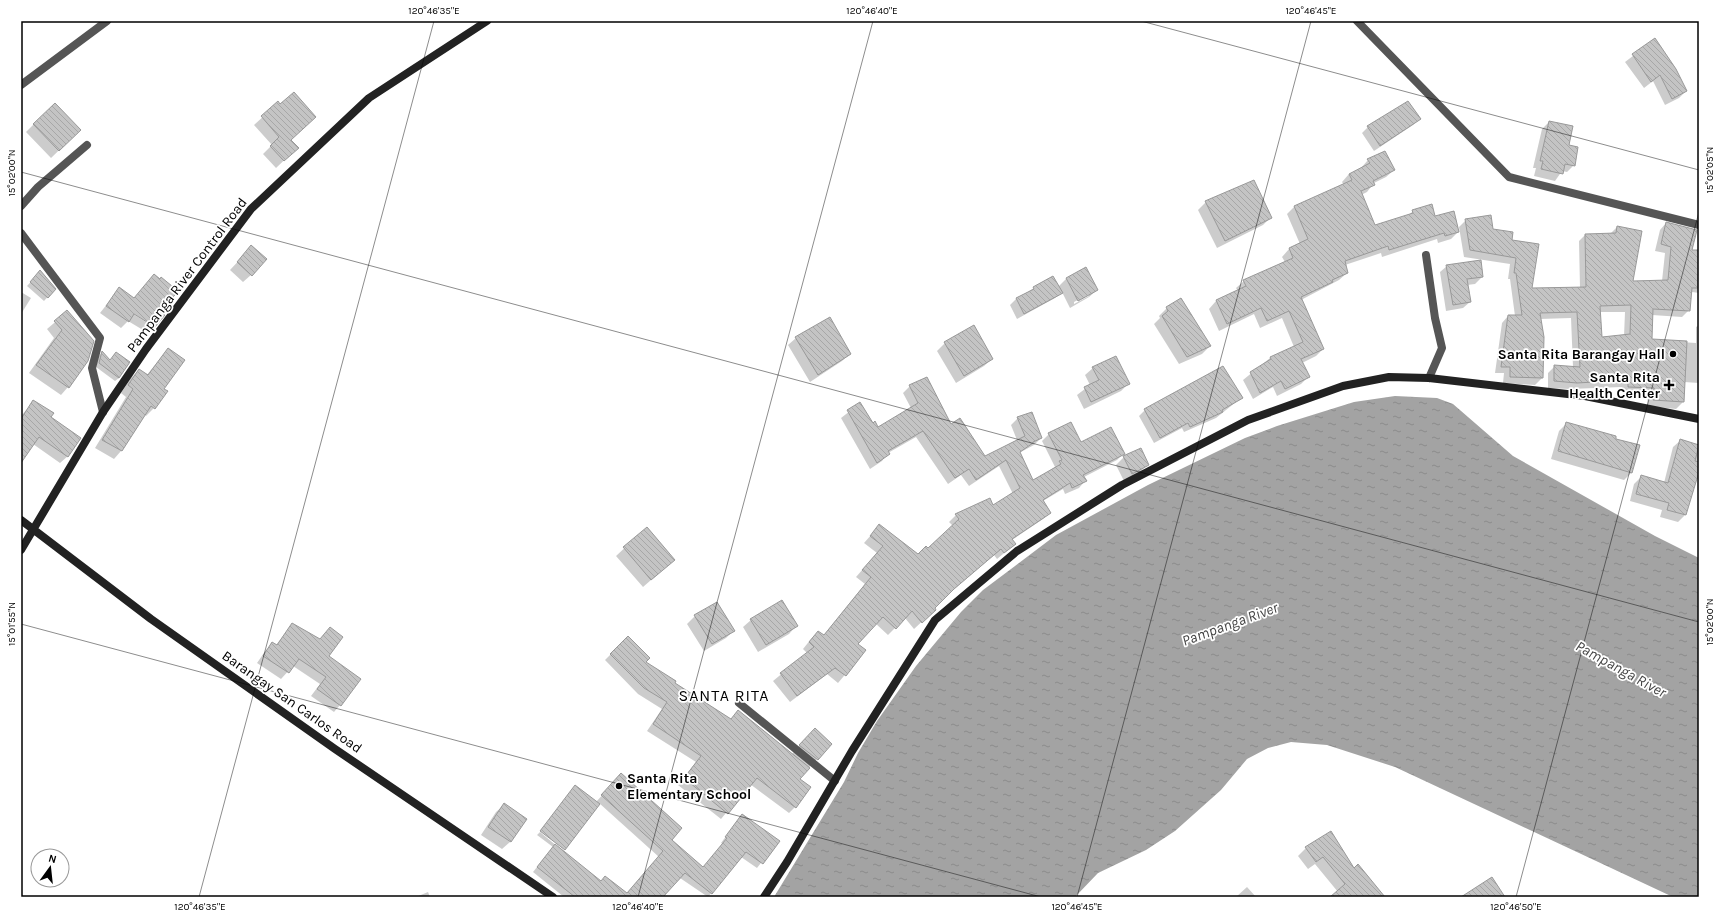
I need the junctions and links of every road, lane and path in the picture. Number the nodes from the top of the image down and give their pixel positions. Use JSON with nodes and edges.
{"nodes":[{"id":1,"x":107,"y":21,"type":"edge"},
{"id":2,"x":486,"y":21,"type":"edge"},
{"id":3,"x":1357,"y":21,"type":"edge"},
{"id":4,"x":21,"y":85,"type":"edge"},
{"id":5,"x":87,"y":145,"type":"dead end"},
{"id":6,"x":21,"y":206,"type":"edge"},
{"id":7,"x":1699,"y":225,"type":"edge"},
{"id":8,"x":21,"y":232,"type":"edge"},
{"id":9,"x":1426,"y":255,"type":"dead end"},
{"id":10,"x":1429,"y":378,"type":"junction"},
{"id":11,"x":103,"y":412,"type":"junction"},
{"id":12,"x":1699,"y":419,"type":"edge"},
{"id":13,"x":21,"y":520,"type":"edge"},
{"id":14,"x":32,"y":530,"type":"junction"},
{"id":15,"x":21,"y":550,"type":"edge"},
{"id":16,"x":739,"y":703,"type":"dead end"},
{"id":17,"x":835,"y":781,"type":"junction"},
{"id":18,"x":553,"y":897,"type":"edge"},
{"id":19,"x":764,"y":897,"type":"edge"}],
"edges":[{"from":1,"to":4,"type":"street"},
{"from":2,"to":11,"type":"street","name":"Pampanga River Control Road"},
{"from":3,"to":7,"type":"street"},
{"from":5,"to":6,"type":"street"},
{"from":8,"to":11,"type":"street"},
{"from":9,"to":10,"type":"street"},
{"from":10,"to":12,"type":"street"},
{"from":10,"to":17,"type":"street"},
{"from":11,"to":14,"type":"street","name":"Pampanga River Control Road"},
{"from":13,"to":14,"type":"street","name":"Barangay San Carlos Road"},
{"from":14,"to":15,"type":"street","name":"Pampanga River Control Road"},
{"from":14,"to":18,"type":"street","name":"Barangay San Carlos Road"},
{"from":16,"to":17,"type":"street"},
{"from":17,"to":19,"type":"street"}]}
